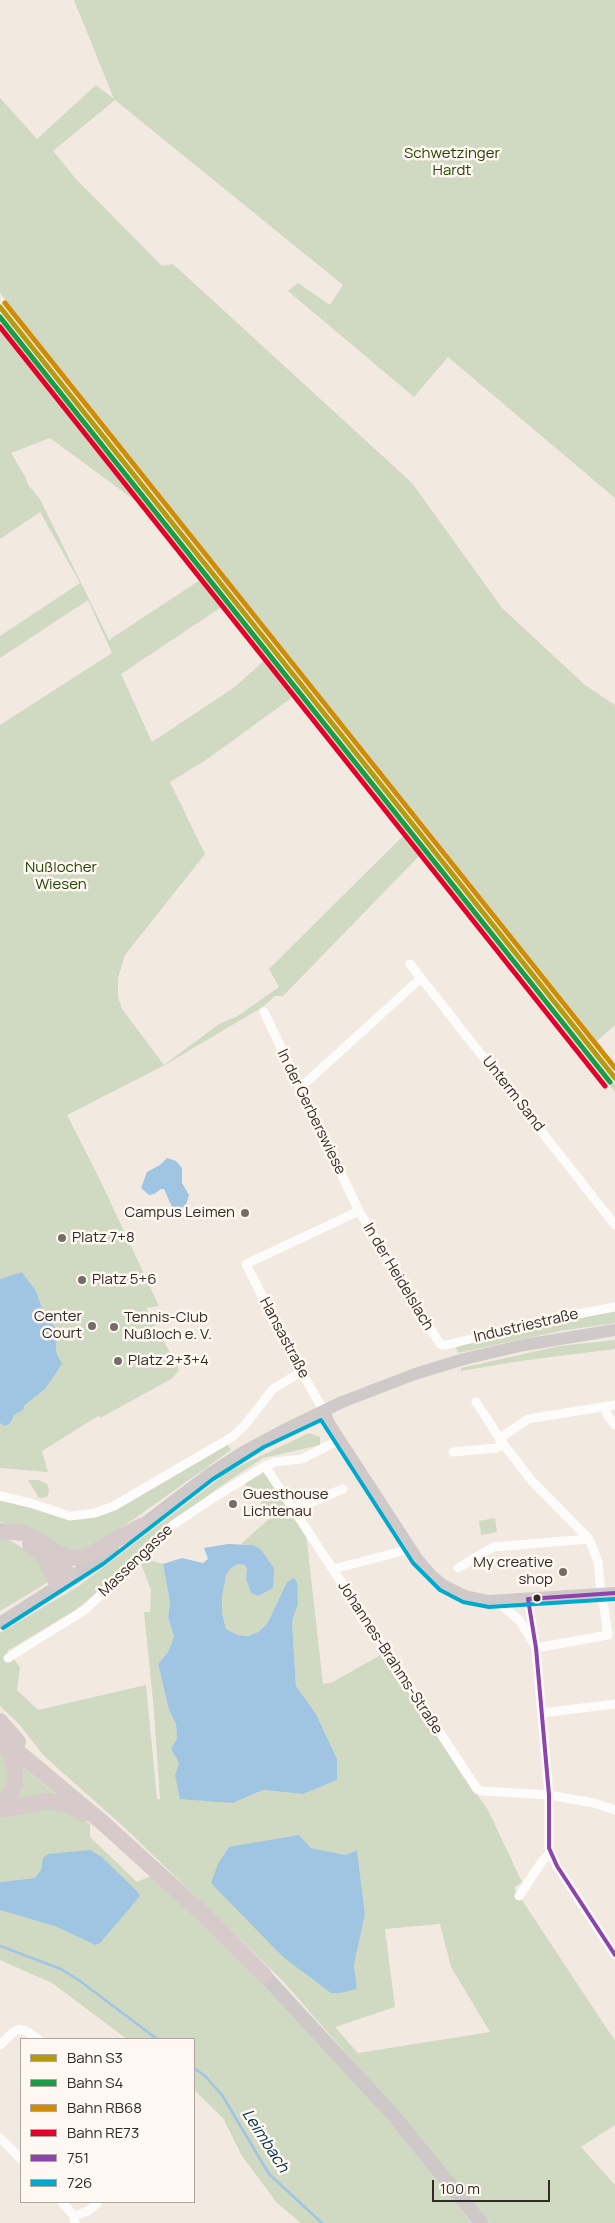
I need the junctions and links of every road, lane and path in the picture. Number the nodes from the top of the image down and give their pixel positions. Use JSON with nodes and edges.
{"nodes":[{"id":1,"x":410,"y":964,"type":"dead end"},
{"id":2,"x":421,"y":978,"type":"junction"},
{"id":3,"x":264,"y":1012,"type":"dead end"},
{"id":4,"x":300,"y":1088,"type":"junction"},
{"id":5,"x":359,"y":1212,"type":"junction"},
{"id":6,"x":615,"y":1225,"type":"edge"},
{"id":7,"x":615,"y":1307,"type":"edge"},
{"id":8,"x":615,"y":1330,"type":"edge"},
{"id":9,"x":439,"y":1342,"type":"joint"},
{"id":10,"x":301,"y":1372,"type":"junction"},
{"id":11,"x":476,"y":1402,"type":"dead end"},
{"id":12,"x":615,"y":1405,"type":"edge"},
{"id":13,"x":604,"y":1407,"type":"junction"},
{"id":14,"x":324,"y":1411,"type":"junction"},
{"id":15,"x":615,"y":1425,"type":"edge"},
{"id":16,"x":340,"y":1440,"type":"junction"},
{"id":17,"x":502,"y":1442,"type":"junction"},
{"id":18,"x":453,"y":1452,"type":"dead end"},
{"id":19,"x":265,"y":1466,"type":"junction"},
{"id":20,"x":343,"y":1489,"type":"dead end"},
{"id":21,"x":0,"y":1496,"type":"edge"},
{"id":22,"x":292,"y":1508,"type":"junction"},
{"id":23,"x":141,"y":1526,"type":"junction"},
{"id":24,"x":6,"y":1532,"type":"edge"},
{"id":25,"x":590,"y":1539,"type":"junction"},
{"id":26,"x":410,"y":1549,"type":"junction"},
{"id":27,"x":54,"y":1551,"type":"junction"},
{"id":28,"x":458,"y":1568,"type":"dead end"},
{"id":29,"x":333,"y":1570,"type":"junction"},
{"id":30,"x":64,"y":1582,"type":"junction"},
{"id":31,"x":606,"y":1593,"type":"edge"},
{"id":32,"x":528,"y":1599,"type":"junction"},
{"id":33,"x":497,"y":1601,"type":"junction"},
{"id":34,"x":0,"y":1623,"type":"edge"},
{"id":35,"x":536,"y":1648,"type":"junction"},
{"id":36,"x":8,"y":1658,"type":"dead end"},
{"id":37,"x":615,"y":1704,"type":"edge"},
{"id":38,"x":542,"y":1713,"type":"junction"},
{"id":39,"x":0,"y":1721,"type":"edge"},
{"id":40,"x":0,"y":1737,"type":"edge"},
{"id":41,"x":0,"y":1743,"type":"edge"},
{"id":42,"x":35,"y":1764,"type":"junction"},
{"id":43,"x":549,"y":1795,"type":"junction"},
{"id":44,"x":0,"y":1804,"type":"edge"},
{"id":45,"x":0,"y":1810,"type":"edge"},
{"id":46,"x":615,"y":1810,"type":"edge"},
{"id":47,"x":102,"y":1822,"type":"junction"},
{"id":48,"x":551,"y":1853,"type":"junction"},
{"id":49,"x":519,"y":1896,"type":"dead end"},
{"id":50,"x":615,"y":1955,"type":"edge"},
{"id":51,"x":264,"y":1975,"type":"joint"},
{"id":52,"x":36,"y":2038,"type":"edge"},
{"id":53,"x":0,"y":2045,"type":"edge"},
{"id":54,"x":0,"y":2138,"type":"edge"},
{"id":55,"x":20,"y":2158,"type":"edge"},
{"id":56,"x":63,"y":2203,"type":"edge"},
{"id":57,"x":97,"y":2203,"type":"edge"},
{"id":58,"x":75,"y":2220,"type":"edge"},
{"id":59,"x":481,"y":2223,"type":"edge"}],
"edges":[{"from":1,"to":2,"type":"street","name":"Unterm Sand"},
{"from":2,"to":4,"type":"street"},
{"from":2,"to":6,"type":"street","name":"Unterm Sand"},
{"from":3,"to":4,"type":"street","name":"In der Gerberswiese"},
{"from":4,"to":5,"type":"street","name":"In der Gerberswiese"},
{"from":5,"to":9,"type":"street","name":"In der Heidelslach"},
{"from":5,"to":10,"type":"street","name":"Hansastraße"},
{"from":7,"to":9,"type":"street","name":"Industriestraße"},
{"from":8,"to":14,"type":"main road"},
{"from":10,"to":14,"type":"street","name":"Hansastraße"},
{"from":10,"to":21,"type":"street"},
{"from":11,"to":17,"type":"street"},
{"from":12,"to":13,"type":"street"},
{"from":13,"to":15,"type":"street"},
{"from":13,"to":17,"type":"street"},
{"from":14,"to":16,"type":"main road"},
{"from":14,"to":23,"type":"main road"},
{"from":16,"to":19,"type":"street","name":"Massengasse"},
{"from":16,"to":26,"type":"main road"},
{"from":17,"to":18,"type":"street"},
{"from":17,"to":25,"type":"street"},
{"from":19,"to":22,"type":"street","name":"Johannes-Brahms-Straße"},
{"from":19,"to":36,"type":"street","name":"Massengasse"},
{"from":20,"to":22,"type":"street"},
{"from":22,"to":29,"type":"street","name":"Johannes-Brahms-Straße"},
{"from":23,"to":27,"type":"highway"},
{"from":23,"to":30,"type":"main road"},
{"from":24,"to":27,"type":"highway"},
{"from":24,"to":30,"type":"highway"},
{"from":25,"to":28,"type":"street"},
{"from":25,"to":31,"type":"street"},
{"from":26,"to":29,"type":"street"},
{"from":26,"to":33,"type":"main road"},
{"from":27,"to":30,"type":"highway"},
{"from":29,"to":43,"type":"street","name":"Johannes-Brahms-Straße"},
{"from":30,"to":34,"type":"main road"},
{"from":31,"to":32,"type":"main road"},
{"from":31,"to":35,"type":"street"},
{"from":32,"to":33,"type":"main road"},
{"from":32,"to":35,"type":"street"},
{"from":33,"to":35,"type":"street"},
{"from":35,"to":38,"type":"street"},
{"from":37,"to":38,"type":"street"},
{"from":38,"to":43,"type":"street"},
{"from":39,"to":42,"type":"highway"},
{"from":40,"to":42,"type":"highway"},
{"from":41,"to":44,"type":"highway"},
{"from":42,"to":47,"type":"highway"},
{"from":43,"to":46,"type":"street"},
{"from":43,"to":48,"type":"street"},
{"from":45,"to":47,"type":"highway"},
{"from":47,"to":51,"type":"highway"},
{"from":48,"to":49,"type":"street"},
{"from":48,"to":50,"type":"street"},
{"from":51,"to":59,"type":"main road"},
{"from":52,"to":53,"type":"street"},
{"from":54,"to":55,"type":"street"},
{"from":56,"to":58,"type":"street"},
{"from":57,"to":58,"type":"street"}]}
